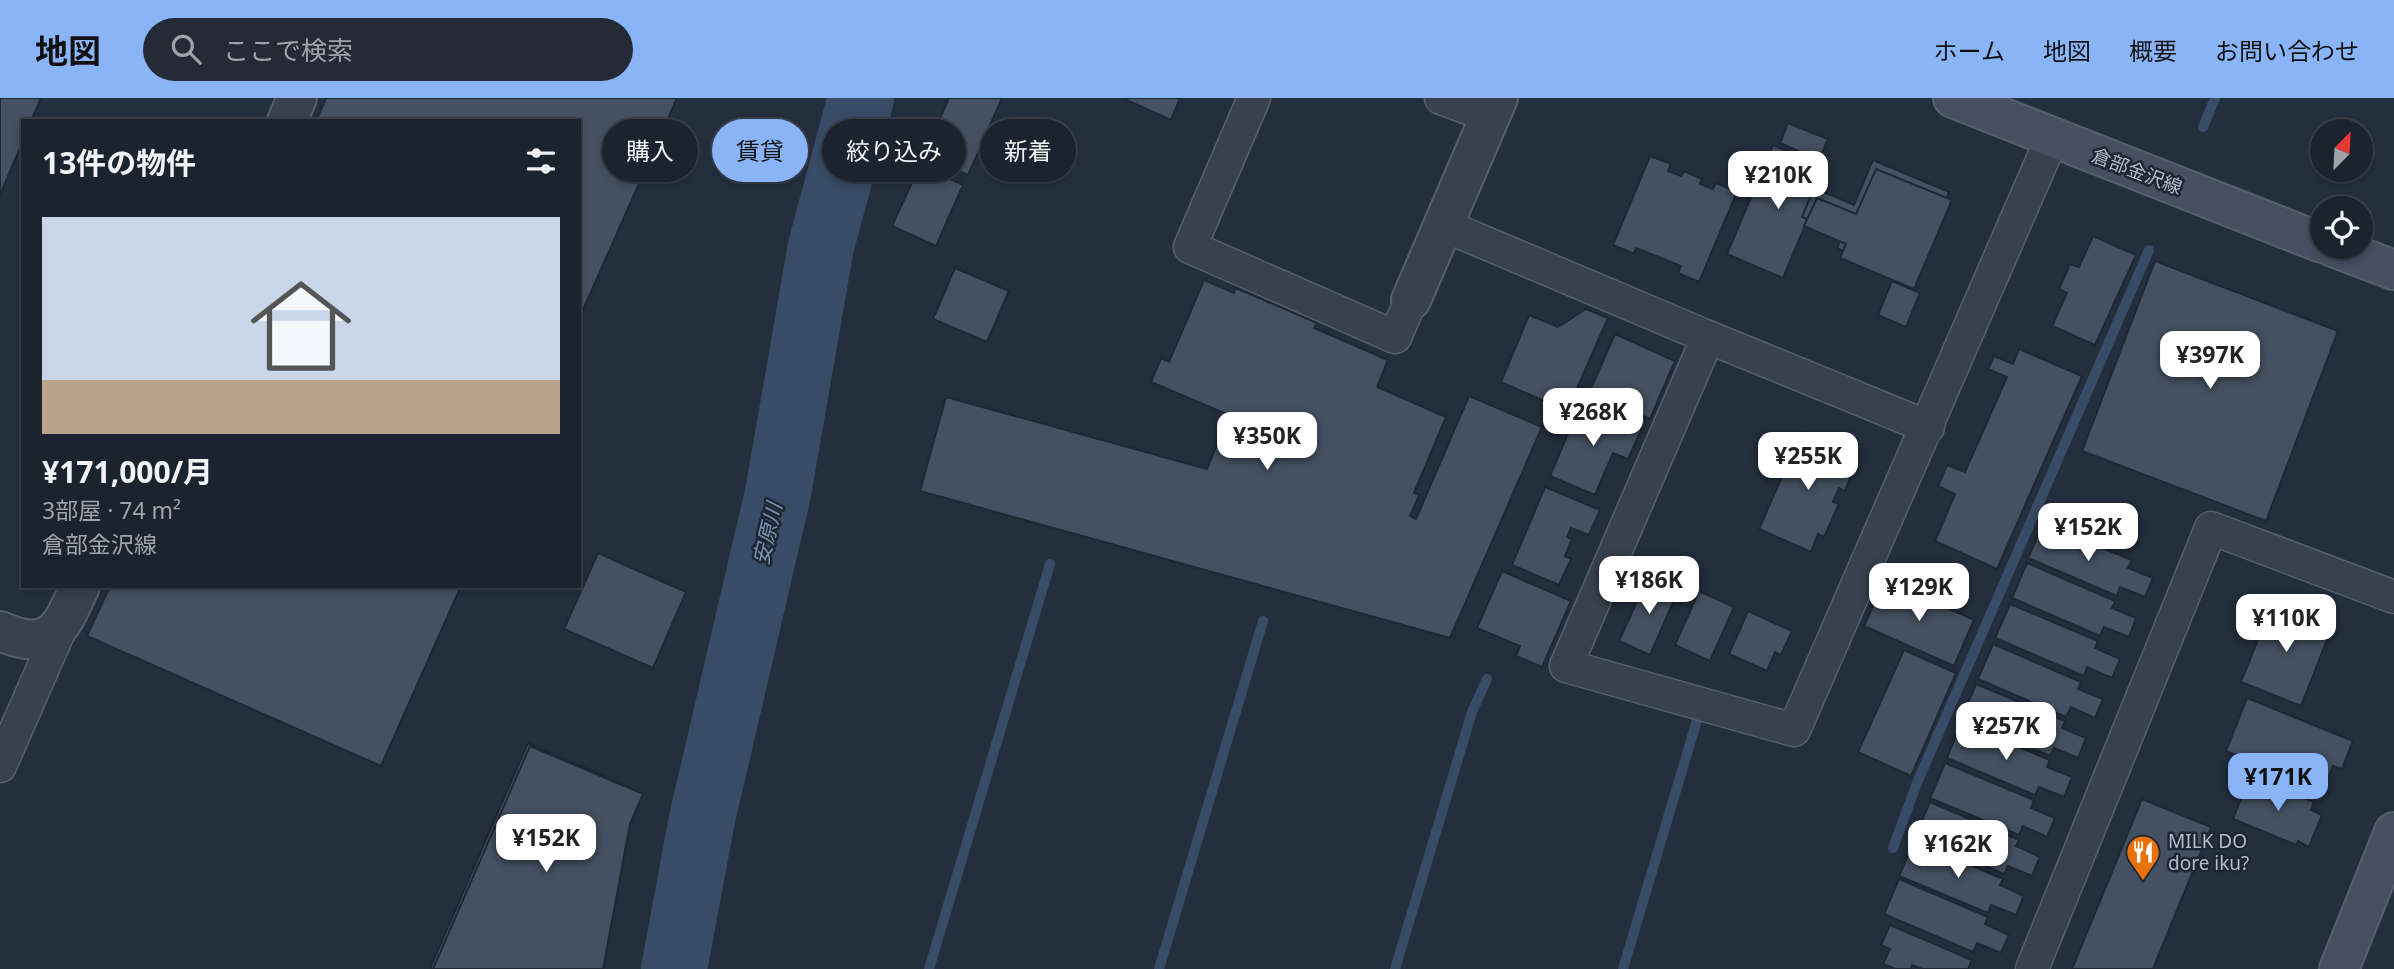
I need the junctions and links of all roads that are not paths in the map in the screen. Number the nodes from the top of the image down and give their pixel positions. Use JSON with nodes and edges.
{"nodes":[{"id":1,"x":297,"y":98,"type":"edge"},
{"id":2,"x":1254,"y":98,"type":"edge"},
{"id":3,"x":1441,"y":98,"type":"edge"},
{"id":4,"x":1953,"y":98,"type":"edge"},
{"id":5,"x":1494,"y":107,"type":"edge"},
{"id":6,"x":288,"y":119,"type":"edge"},
{"id":7,"x":2052,"y":138,"type":"junction"},
{"id":8,"x":1443,"y":225,"type":"junction"},
{"id":9,"x":2310,"y":238,"type":"edge"},
{"id":10,"x":2365,"y":259,"type":"edge"},
{"id":11,"x":2394,"y":270,"type":"edge"},
{"id":12,"x":1411,"y":300,"type":"joint"},
{"id":13,"x":1708,"y":337,"type":"junction"},
{"id":14,"x":1928,"y":427,"type":"junction"},
{"id":15,"x":79,"y":588,"type":"edge"},
{"id":16,"x":2394,"y":597,"type":"edge"},
{"id":17,"x":61,"y":627,"type":"junction"},
{"id":18,"x":0,"y":631,"type":"edge"},
{"id":19,"x":0,"y":766,"type":"edge"},
{"id":20,"x":2394,"y":832,"type":"edge"},
{"id":21,"x":2032,"y":969,"type":"edge"},
{"id":22,"x":2339,"y":969,"type":"edge"}],
"edges":[{"from":1,"to":6,"type":"street"},
{"from":2,"to":12,"type":"street"},
{"from":3,"to":5,"type":"street"},
{"from":4,"to":7,"type":"main road","name":"倉部金沢線"},
{"from":5,"to":8,"type":"street"},
{"from":7,"to":9,"type":"main road","name":"倉部金沢線"},
{"from":7,"to":14,"type":"street"},
{"from":8,"to":12,"type":"street"},
{"from":8,"to":13,"type":"street"},
{"from":10,"to":11,"type":"main road"},
{"from":13,"to":14,"type":"street"},
{"from":13,"to":14,"type":"street"},
{"from":15,"to":17,"type":"street"},
{"from":16,"to":21,"type":"street"},
{"from":17,"to":18,"type":"street"},
{"from":17,"to":19,"type":"street"},
{"from":20,"to":22,"type":"main road"}]}
